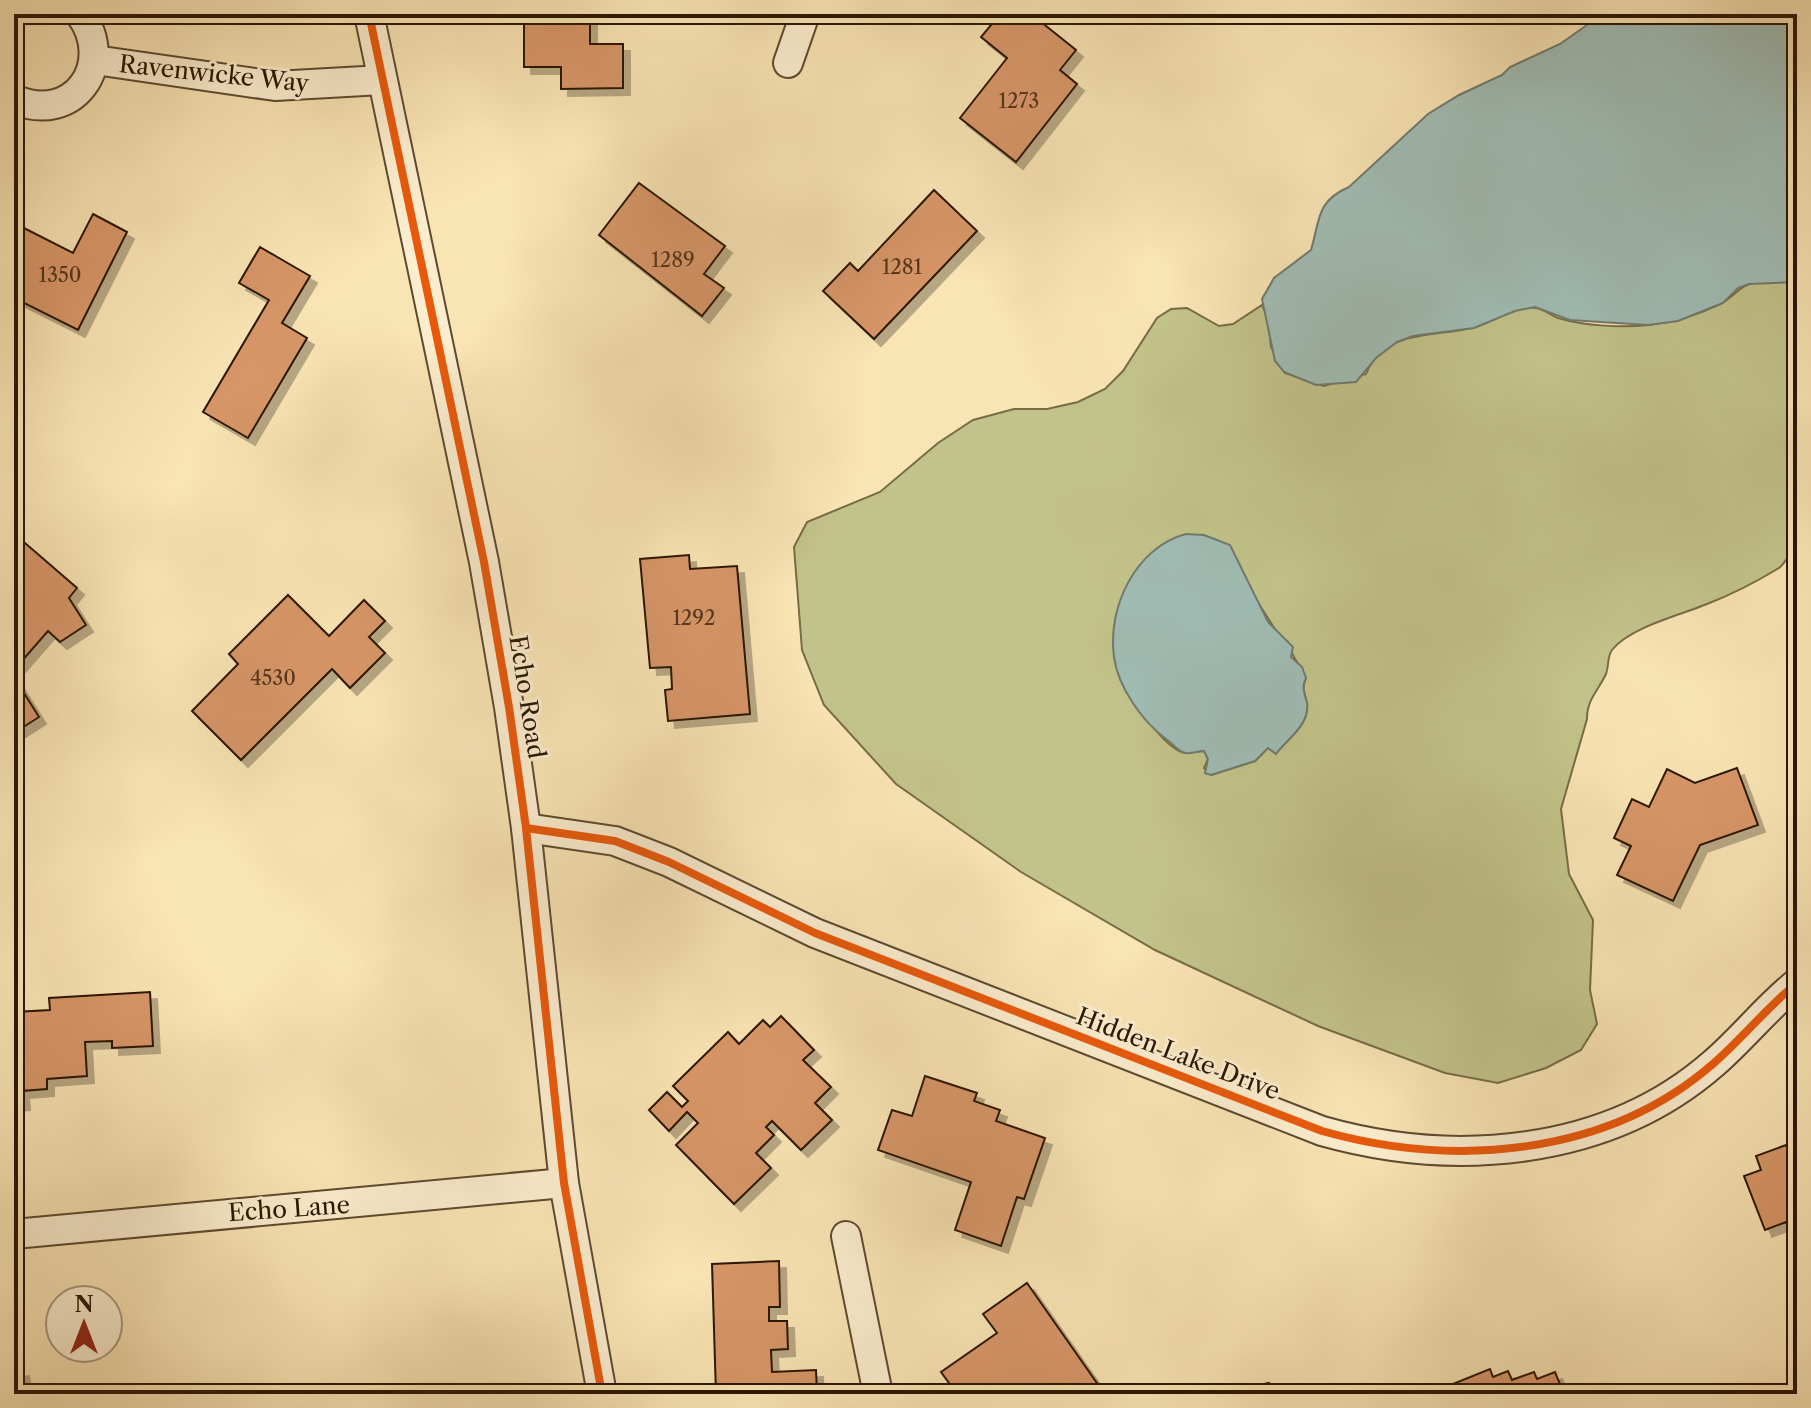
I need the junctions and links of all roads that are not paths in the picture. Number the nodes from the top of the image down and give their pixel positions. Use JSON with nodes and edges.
{"nodes":[{"id":1,"x":80,"y":14,"type":"edge"},
{"id":2,"x":369,"y":14,"type":"edge"},
{"id":3,"x":805,"y":14,"type":"edge"},
{"id":4,"x":95,"y":60,"type":"junction"},
{"id":5,"x":788,"y":63,"type":"dead end"},
{"id":6,"x":382,"y":80,"type":"junction"},
{"id":7,"x":14,"y":99,"type":"edge"},
{"id":8,"x":526,"y":828,"type":"junction"},
{"id":9,"x":1797,"y":983,"type":"edge"},
{"id":10,"x":564,"y":1183,"type":"junction"},
{"id":11,"x":14,"y":1234,"type":"edge"},
{"id":12,"x":846,"y":1236,"type":"dead end"},
{"id":13,"x":602,"y":1394,"type":"edge"},
{"id":14,"x":878,"y":1394,"type":"edge"}],
"edges":[{"from":1,"to":4,"type":"street","name":"Ravenwicke Way"},
{"from":2,"to":6,"type":"street","name":"Echo Road"},
{"from":3,"to":5,"type":"street"},
{"from":4,"to":6,"type":"street","name":"Ravenwicke Way"},
{"from":4,"to":7,"type":"street","name":"Ravenwicke Way"},
{"from":6,"to":8,"type":"street","name":"Echo Road"},
{"from":8,"to":9,"type":"street","name":"Hidden Lake Drive"},
{"from":8,"to":10,"type":"street","name":"Echo Road"},
{"from":10,"to":11,"type":"street","name":"Echo Lane"},
{"from":10,"to":13,"type":"street","name":"Echo Road"},
{"from":12,"to":14,"type":"street"}]}
